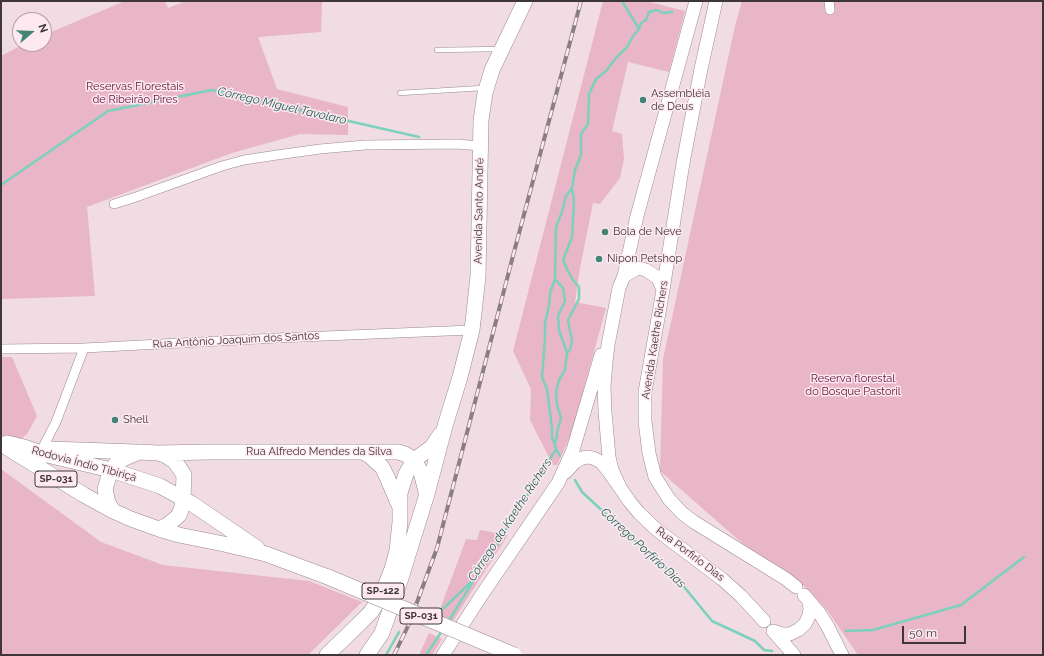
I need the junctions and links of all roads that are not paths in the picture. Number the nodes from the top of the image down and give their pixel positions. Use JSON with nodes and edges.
{"nodes":[{"id":1,"x":525,"y":1,"type":"edge"},
{"id":2,"x":696,"y":1,"type":"edge"},
{"id":3,"x":716,"y":1,"type":"edge"},
{"id":4,"x":502,"y":49,"type":"junction"},
{"id":5,"x":437,"y":50,"type":"dead end"},
{"id":6,"x":487,"y":88,"type":"junction"},
{"id":7,"x":400,"y":92,"type":"dead end"},
{"id":8,"x":480,"y":146,"type":"junction"},
{"id":9,"x":114,"y":204,"type":"dead end"},
{"id":10,"x":624,"y":276,"type":"junction"},
{"id":11,"x":663,"y":290,"type":"junction"},
{"id":12,"x":615,"y":307,"type":"junction"},
{"id":13,"x":472,"y":330,"type":"junction"},
{"id":14,"x":84,"y":348,"type":"junction"},
{"id":15,"x":1,"y":349,"type":"edge"},
{"id":16,"x":56,"y":422,"type":"junction"},
{"id":17,"x":445,"y":426,"type":"junction"},
{"id":18,"x":1,"y":443,"type":"edge"},
{"id":19,"x":24,"y":447,"type":"junction"},
{"id":20,"x":49,"y":449,"type":"junction"},
{"id":21,"x":139,"y":452,"type":"junction"},
{"id":22,"x":210,"y":452,"type":"junction"},
{"id":23,"x":363,"y":452,"type":"junction"},
{"id":24,"x":158,"y":453,"type":"junction"},
{"id":25,"x":414,"y":460,"type":"junction"},
{"id":26,"x":111,"y":470,"type":"junction"},
{"id":27,"x":131,"y":476,"type":"junction"},
{"id":28,"x":184,"y":478,"type":"junction"},
{"id":29,"x":558,"y":483,"type":"junction"},
{"id":30,"x":402,"y":484,"type":"junction"},
{"id":31,"x":619,"y":485,"type":"junction"},
{"id":32,"x":160,"y":486,"type":"junction"},
{"id":33,"x":105,"y":489,"type":"junction"},
{"id":34,"x":427,"y":494,"type":"junction"},
{"id":35,"x":183,"y":498,"type":"junction"},
{"id":36,"x":400,"y":508,"type":"junction"},
{"id":37,"x":113,"y":511,"type":"junction"},
{"id":38,"x":204,"y":511,"type":"junction"},
{"id":39,"x":179,"y":515,"type":"junction"},
{"id":40,"x":159,"y":530,"type":"junction"},
{"id":41,"x":266,"y":554,"type":"junction"},
{"id":42,"x":803,"y":594,"type":"junction"},
{"id":43,"x":770,"y":627,"type":"junction"},
{"id":44,"x":382,"y":633,"type":"junction"},
{"id":45,"x":327,"y":655,"type":"edge"},
{"id":46,"x":367,"y":655,"type":"edge"},
{"id":47,"x":374,"y":655,"type":"edge"},
{"id":48,"x":443,"y":655,"type":"edge"},
{"id":49,"x":514,"y":655,"type":"edge"},
{"id":50,"x":794,"y":655,"type":"edge"},
{"id":51,"x":842,"y":655,"type":"edge"}],
"edges":[{"from":1,"to":4,"type":"highway","name":"Avenida Santo André"},
{"from":2,"to":10,"type":"main road"},
{"from":3,"to":11,"type":"main road","name":"Avenida Kaethe Richers"},
{"from":4,"to":5,"type":"lane"},
{"from":4,"to":6,"type":"highway","name":"Avenida Santo André"},
{"from":6,"to":7,"type":"lane"},
{"from":6,"to":8,"type":"highway","name":"Avenida Santo André"},
{"from":8,"to":9,"type":"street"},
{"from":8,"to":13,"type":"highway","name":"Avenida Santo André"},
{"from":10,"to":11,"type":"main road"},
{"from":10,"to":12,"type":"main road"},
{"from":11,"to":42,"type":"main road","name":"Avenida Kaethe Richers"},
{"from":12,"to":29,"type":"main road"},
{"from":12,"to":31,"type":"main road"},
{"from":13,"to":14,"type":"street","name":"Rua Antônio Joaquim dos Santos"},
{"from":13,"to":17,"type":"highway","name":"Avenida Santo André"},
{"from":14,"to":15,"type":"street","name":"Rua Antônio Joaquim dos Santos"},
{"from":14,"to":16,"type":"street"},
{"from":16,"to":20,"type":"street"},
{"from":16,"to":20,"type":"street"},
{"from":17,"to":25,"type":"highway","name":"Avenida Santo André"},
{"from":17,"to":34,"type":"highway","name":"Avenida Santo André"},
{"from":18,"to":19,"type":"highway","name":"Rodovia Índio Tibiriçá","number":"SP-031"},
{"from":18,"to":37,"type":"highway","name":"Rodovia Índio Tibiriçá","number":"SP-031"},
{"from":19,"to":20,"type":"highway","name":"Rua Alfredo Mendes da Silva"},
{"from":19,"to":26,"type":"highway","name":"Rodovia Índio Tibiriçá","number":"SP-031"},
{"from":20,"to":21,"type":"highway","name":"Rua Alfredo Mendes da Silva"},
{"from":21,"to":24,"type":"highway","name":"Rua Alfredo Mendes da Silva"},
{"from":21,"to":26,"type":"highway"},
{"from":22,"to":23,"type":"highway","name":"Rua Alfredo Mendes da Silva"},
{"from":22,"to":24,"type":"highway","name":"Rua Alfredo Mendes da Silva"},
{"from":22,"to":28,"type":"highway","name":"Rua Alfredo Mendes da Silva"},
{"from":23,"to":25,"type":"highway","name":"Rua Alfredo Mendes da Silva"},
{"from":23,"to":36,"type":"highway"},
{"from":24,"to":28,"type":"highway"},
{"from":25,"to":30,"type":"highway","number":"SP-122"},
{"from":25,"to":34,"type":"highway"},
{"from":26,"to":27,"type":"highway","name":"Rodovia Índio Tibiriçá","number":"SP-031"},
{"from":26,"to":33,"type":"highway"},
{"from":27,"to":32,"type":"highway","name":"Rodovia Índio Tibiriçá","number":"SP-031"},
{"from":27,"to":33,"type":"highway"},
{"from":28,"to":35,"type":"highway"},
{"from":28,"to":38,"type":"highway"},
{"from":29,"to":31,"type":"main road"},
{"from":29,"to":48,"type":"main road"},
{"from":30,"to":34,"type":"highway"},
{"from":30,"to":36,"type":"highway","number":"SP-122"},
{"from":31,"to":43,"type":"main road","name":"Rua Porfirio Dias"},
{"from":32,"to":35,"type":"highway","name":"Rodovia Índio Tibiriçá","number":"SP-031"},
{"from":32,"to":39,"type":"highway"},
{"from":33,"to":37,"type":"highway"},
{"from":34,"to":44,"type":"highway","number":"SP-122"},
{"from":35,"to":38,"type":"highway","name":"Rodovia Índio Tibiriçá","number":"SP-031"},
{"from":35,"to":39,"type":"highway"},
{"from":36,"to":45,"type":"highway","number":"SP-122"},
{"from":37,"to":40,"type":"highway","name":"Rodovia Índio Tibiriçá","number":"SP-031"},
{"from":38,"to":41,"type":"highway","name":"Rodovia Índio Tibiriçá","number":"SP-031"},
{"from":39,"to":40,"type":"highway"},
{"from":40,"to":41,"type":"highway","name":"Rodovia Índio Tibiriçá","number":"SP-031"},
{"from":41,"to":49,"type":"highway","name":"Rodovia Índio Tibiriçá","number":"SP-031","bridge":true},
{"from":42,"to":43,"type":"main road"},
{"from":42,"to":51,"type":"main road","name":"Avenida Kaethe Richers"},
{"from":43,"to":50,"type":"main road","name":"Rua Porfirio Dias"},
{"from":44,"to":46,"type":"highway","number":"SP-122"},
{"from":44,"to":47,"type":"highway"}]}
